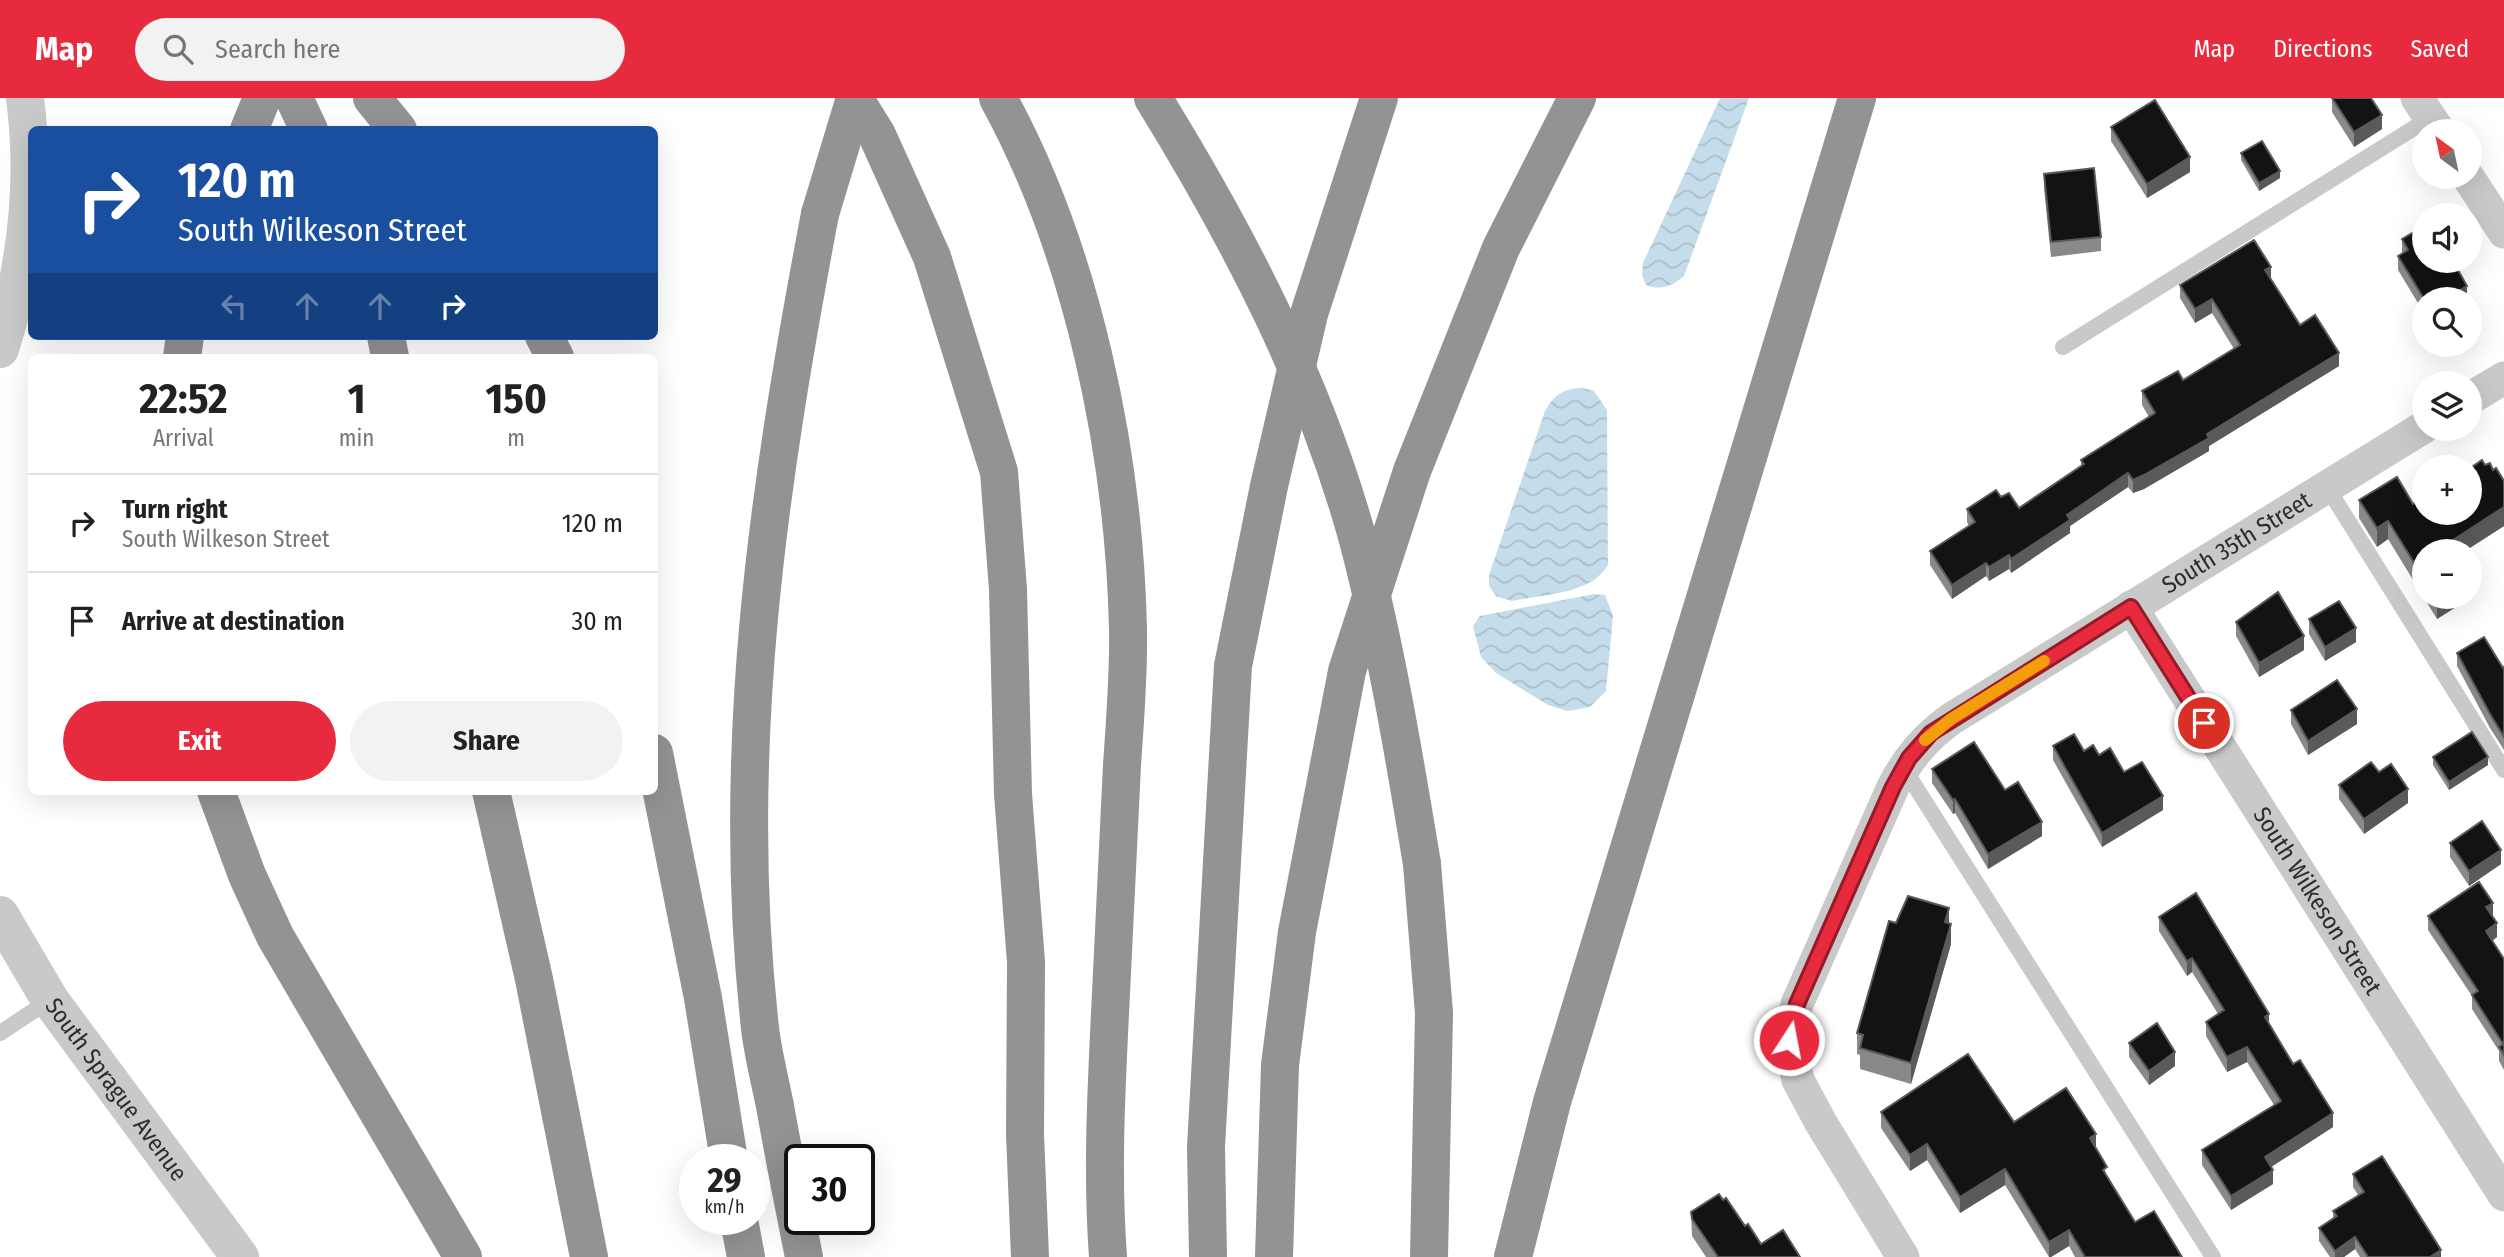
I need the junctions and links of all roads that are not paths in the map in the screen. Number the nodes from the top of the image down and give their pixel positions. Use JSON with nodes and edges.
{"nodes":[{"id":1,"x":25,"y":98,"type":"edge"},
{"id":2,"x":262,"y":98,"type":"edge"},
{"id":3,"x":294,"y":98,"type":"edge"},
{"id":4,"x":372,"y":98,"type":"edge"},
{"id":5,"x":855,"y":98,"type":"edge"},
{"id":6,"x":998,"y":98,"type":"edge"},
{"id":7,"x":1153,"y":98,"type":"edge"},
{"id":8,"x":1379,"y":98,"type":"edge"},
{"id":9,"x":1577,"y":98,"type":"edge"},
{"id":10,"x":1857,"y":98,"type":"edge"},
{"id":11,"x":2428,"y":116,"type":"edge"},
{"id":12,"x":250,"y":126,"type":"edge"},
{"id":13,"x":307,"y":126,"type":"edge"},
{"id":14,"x":395,"y":126,"type":"edge"},
{"id":15,"x":28,"y":144,"type":"edge"},
{"id":16,"x":2476,"y":189,"type":"edge"},
{"id":17,"x":28,"y":216,"type":"edge"},
{"id":18,"x":2504,"y":232,"type":"edge"},
{"id":19,"x":2063,"y":347,"type":"dead end"},
{"id":20,"x":0,"y":349,"type":"edge"},
{"id":21,"x":2504,"y":378,"type":"edge"},
{"id":22,"x":2482,"y":391,"type":"edge"},
{"id":23,"x":2412,"y":434,"type":"edge"},
{"id":24,"x":2326,"y":487,"type":"junction"},
{"id":25,"x":2131,"y":607,"type":"junction"},
{"id":26,"x":1903,"y":767,"type":"junction"},
{"id":27,"x":2504,"y":770,"type":"edge"},
{"id":28,"x":658,"y":773,"type":"edge"},
{"id":29,"x":217,"y":795,"type":"edge"},
{"id":30,"x":492,"y":795,"type":"edge"},
{"id":31,"x":0,"y":915,"type":"edge"},
{"id":32,"x":50,"y":1000,"type":"junction"},
{"id":33,"x":0,"y":1033,"type":"edge"},
{"id":34,"x":726,"y":1144,"type":"edge"},
{"id":35,"x":2502,"y":1186,"type":"edge"},
{"id":36,"x":742,"y":1235,"type":"edge"},
{"id":37,"x":240,"y":1257,"type":"edge"},
{"id":38,"x":463,"y":1257,"type":"edge"},
{"id":39,"x":589,"y":1257,"type":"edge"},
{"id":40,"x":746,"y":1257,"type":"edge"},
{"id":41,"x":804,"y":1257,"type":"edge"},
{"id":42,"x":1030,"y":1257,"type":"edge"},
{"id":43,"x":1108,"y":1257,"type":"edge"},
{"id":44,"x":1208,"y":1257,"type":"edge"},
{"id":45,"x":1274,"y":1257,"type":"edge"},
{"id":46,"x":1429,"y":1257,"type":"edge"},
{"id":47,"x":1513,"y":1257,"type":"edge"},
{"id":48,"x":1903,"y":1257,"type":"edge"},
{"id":49,"x":2213,"y":1257,"type":"edge"}],
"edges":[{"from":1,"to":15,"type":"street"},
{"from":2,"to":12,"type":"highway"},
{"from":3,"to":13,"type":"highway"},
{"from":4,"to":14,"type":"highway"},
{"from":5,"to":41,"type":"highway","bridge":true},
{"from":5,"to":42,"type":"highway"},
{"from":6,"to":43,"type":"highway"},
{"from":7,"to":46,"type":"highway","bridge":true},
{"from":8,"to":44,"type":"highway"},
{"from":9,"to":45,"type":"highway"},
{"from":10,"to":47,"type":"highway"},
{"from":11,"to":19,"type":"lane"},
{"from":16,"to":18,"type":"street"},
{"from":17,"to":20,"type":"street"},
{"from":21,"to":22,"type":"street"},
{"from":23,"to":24,"type":"street","name":"South 35th Street"},
{"from":24,"to":25,"type":"street","name":"South 35th Street"},
{"from":24,"to":27,"type":"lane"},
{"from":25,"to":26,"type":"street","name":"South 35th Street"},
{"from":25,"to":35,"type":"street","name":"South Wilkeson Street"},
{"from":26,"to":48,"type":"street","name":"South 35th Street"},
{"from":26,"to":49,"type":"lane"},
{"from":28,"to":34,"type":"highway"},
{"from":29,"to":38,"type":"highway"},
{"from":30,"to":39,"type":"highway"},
{"from":31,"to":32,"type":"street","name":"South Sprague Avenue"},
{"from":32,"to":33,"type":"lane"},
{"from":32,"to":37,"type":"street","name":"South Sprague Avenue"},
{"from":36,"to":40,"type":"highway"}]}
